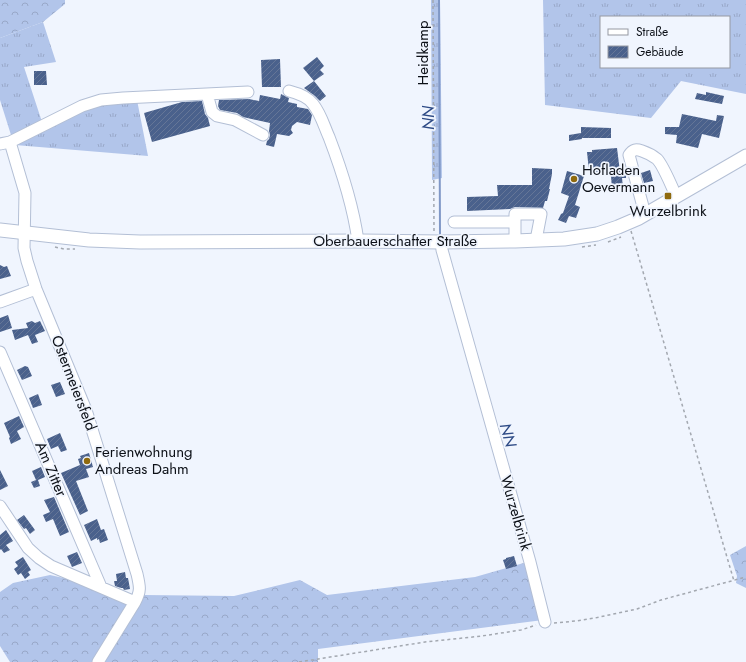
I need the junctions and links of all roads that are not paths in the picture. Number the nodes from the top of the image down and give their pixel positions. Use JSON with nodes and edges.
{"nodes":[{"id":1,"x":289,"y":91,"type":"dead end"},
{"id":2,"x":248,"y":92,"type":"dead end"},
{"id":3,"x":207,"y":94,"type":"junction"},
{"id":4,"x":263,"y":135,"type":"dead end"},
{"id":5,"x":5,"y":143,"type":"edge"},
{"id":6,"x":746,"y":156,"type":"edge"},
{"id":7,"x":676,"y":196,"type":"junction"},
{"id":8,"x":645,"y":214,"type":"junction"},
{"id":9,"x":454,"y":222,"type":"dead end"},
{"id":10,"x":515,"y":222,"type":"junction"},
{"id":11,"x":0,"y":230,"type":"edge"},
{"id":12,"x":24,"y":233,"type":"junction"},
{"id":13,"x":536,"y":240,"type":"junction"},
{"id":14,"x":358,"y":241,"type":"junction"},
{"id":15,"x":515,"y":241,"type":"junction"},
{"id":16,"x":438,"y":242,"type":"junction"},
{"id":17,"x":36,"y":289,"type":"junction"},
{"id":18,"x":0,"y":302,"type":"edge"},
{"id":19,"x":0,"y":352,"type":"edge"},
{"id":20,"x":0,"y":506,"type":"edge"},
{"id":21,"x":101,"y":587,"type":"junction"},
{"id":22,"x":135,"y":602,"type":"junction"},
{"id":23,"x":545,"y":622,"type":"road end"},
{"id":24,"x":98,"y":662,"type":"edge"}],
"edges":[{"from":1,"to":14,"type":"street"},
{"from":2,"to":3,"type":"street"},
{"from":3,"to":4,"type":"street"},
{"from":3,"to":5,"type":"street"},
{"from":5,"to":12,"type":"street"},
{"from":6,"to":7,"type":"main road","name":"Oberbauerschafter Straße"},
{"from":7,"to":8,"type":"main road","name":"Oberbauerschafter Straße"},
{"from":7,"to":8,"type":"street"},
{"from":8,"to":13,"type":"main road","name":"Oberbauerschafter Straße"},
{"from":9,"to":10,"type":"street"},
{"from":10,"to":13,"type":"street"},
{"from":10,"to":15,"type":"street"},
{"from":11,"to":12,"type":"main road","name":"Oberbauerschafter Straße"},
{"from":12,"to":14,"type":"main road","name":"Oberbauerschafter Straße"},
{"from":12,"to":17,"type":"street","name":"Ostermeiersfeld"},
{"from":13,"to":15,"type":"main road","name":"Oberbauerschafter Straße"},
{"from":14,"to":16,"type":"main road","name":"Oberbauerschafter Straße"},
{"from":15,"to":16,"type":"main road","name":"Oberbauerschafter Straße"},
{"from":16,"to":23,"type":"street","name":"Wurzelbrink"},
{"from":17,"to":18,"type":"street"},
{"from":17,"to":22,"type":"street","name":"Ostermeiersfeld"},
{"from":19,"to":21,"type":"street","name":"Am Zitter"},
{"from":20,"to":21,"type":"street"},
{"from":21,"to":22,"type":"street"},
{"from":22,"to":24,"type":"street","name":"Ostermeiersfeld"}]}
